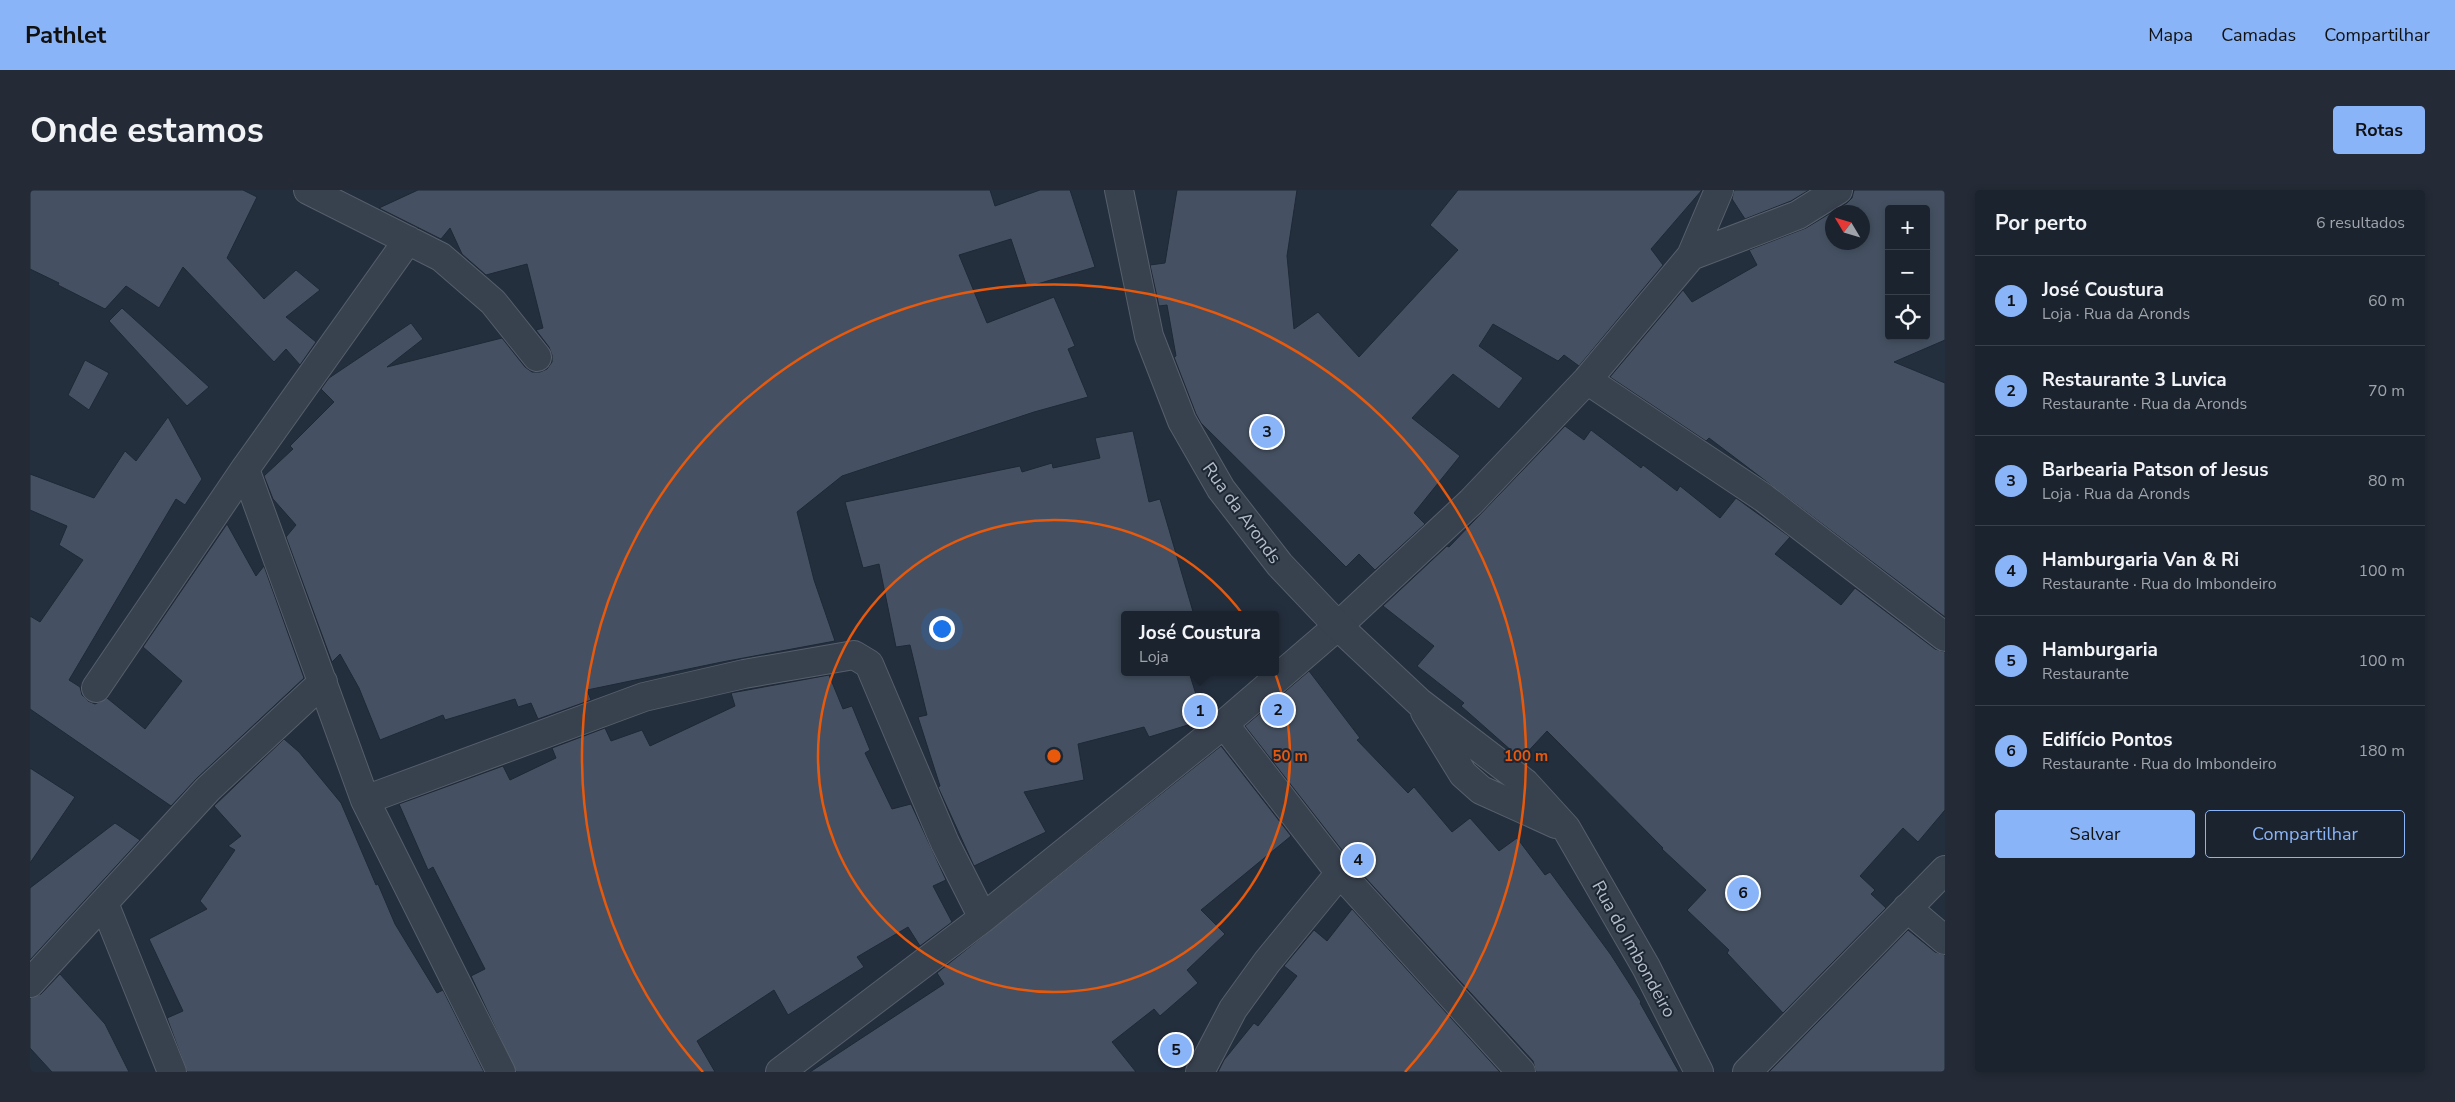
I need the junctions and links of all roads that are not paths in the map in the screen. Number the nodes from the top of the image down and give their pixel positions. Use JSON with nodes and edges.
{"nodes":[{"id":1,"x":1119,"y":190,"type":"edge"},
{"id":2,"x":1719,"y":190,"type":"edge"},
{"id":3,"x":1838,"y":190,"type":"edge"},
{"id":4,"x":317,"y":191,"type":"edge"},
{"id":5,"x":408,"y":240,"type":"junction"},
{"id":6,"x":1691,"y":256,"type":"junction"},
{"id":7,"x":536,"y":357,"type":"dead end"},
{"id":8,"x":1588,"y":380,"type":"junction"},
{"id":9,"x":245,"y":469,"type":"junction"},
{"id":10,"x":1338,"y":626,"type":"junction"},
{"id":11,"x":1945,"y":637,"type":"edge"},
{"id":12,"x":324,"y":682,"type":"junction"},
{"id":13,"x":96,"y":688,"type":"dead end"},
{"id":14,"x":1419,"y":702,"type":"joint"},
{"id":15,"x":1224,"y":724,"type":"junction"},
{"id":16,"x":365,"y":800,"type":"junction"},
{"id":17,"x":1945,"y":870,"type":"edge"},
{"id":18,"x":1340,"y":873,"type":"junction"},
{"id":19,"x":104,"y":903,"type":"junction"},
{"id":20,"x":1907,"y":908,"type":"junction"},
{"id":21,"x":983,"y":918,"type":"junction"},
{"id":22,"x":1945,"y":940,"type":"edge"},
{"id":23,"x":30,"y":983,"type":"edge"},
{"id":24,"x":783,"y":1071,"type":"edge"},
{"id":25,"x":172,"y":1072,"type":"edge"},
{"id":26,"x":501,"y":1072,"type":"edge"},
{"id":27,"x":1200,"y":1072,"type":"edge"},
{"id":28,"x":1521,"y":1072,"type":"edge"},
{"id":29,"x":1699,"y":1072,"type":"edge"},
{"id":30,"x":1747,"y":1072,"type":"edge"}],
"edges":[{"from":1,"to":10,"type":"street","name":"Rua da Aronds"},
{"from":2,"to":6,"type":"street"},
{"from":3,"to":6,"type":"street"},
{"from":4,"to":5,"type":"street"},
{"from":5,"to":7,"type":"street"},
{"from":5,"to":9,"type":"street"},
{"from":6,"to":8,"type":"street"},
{"from":8,"to":10,"type":"street"},
{"from":8,"to":11,"type":"street"},
{"from":9,"to":12,"type":"street"},
{"from":9,"to":13,"type":"street"},
{"from":10,"to":14,"type":"street","name":"Rua da Aronds"},
{"from":10,"to":15,"type":"street"},
{"from":12,"to":16,"type":"street"},
{"from":12,"to":19,"type":"street"},
{"from":14,"to":29,"type":"street","name":"Rua do Imbondeiro"},
{"from":15,"to":18,"type":"street"},
{"from":15,"to":21,"type":"street"},
{"from":16,"to":21,"type":"street"},
{"from":16,"to":26,"type":"street"},
{"from":17,"to":20,"type":"street"},
{"from":18,"to":27,"type":"street"},
{"from":18,"to":28,"type":"street"},
{"from":19,"to":23,"type":"street"},
{"from":19,"to":25,"type":"street"},
{"from":20,"to":22,"type":"street"},
{"from":20,"to":30,"type":"street"},
{"from":21,"to":24,"type":"street"}]}
